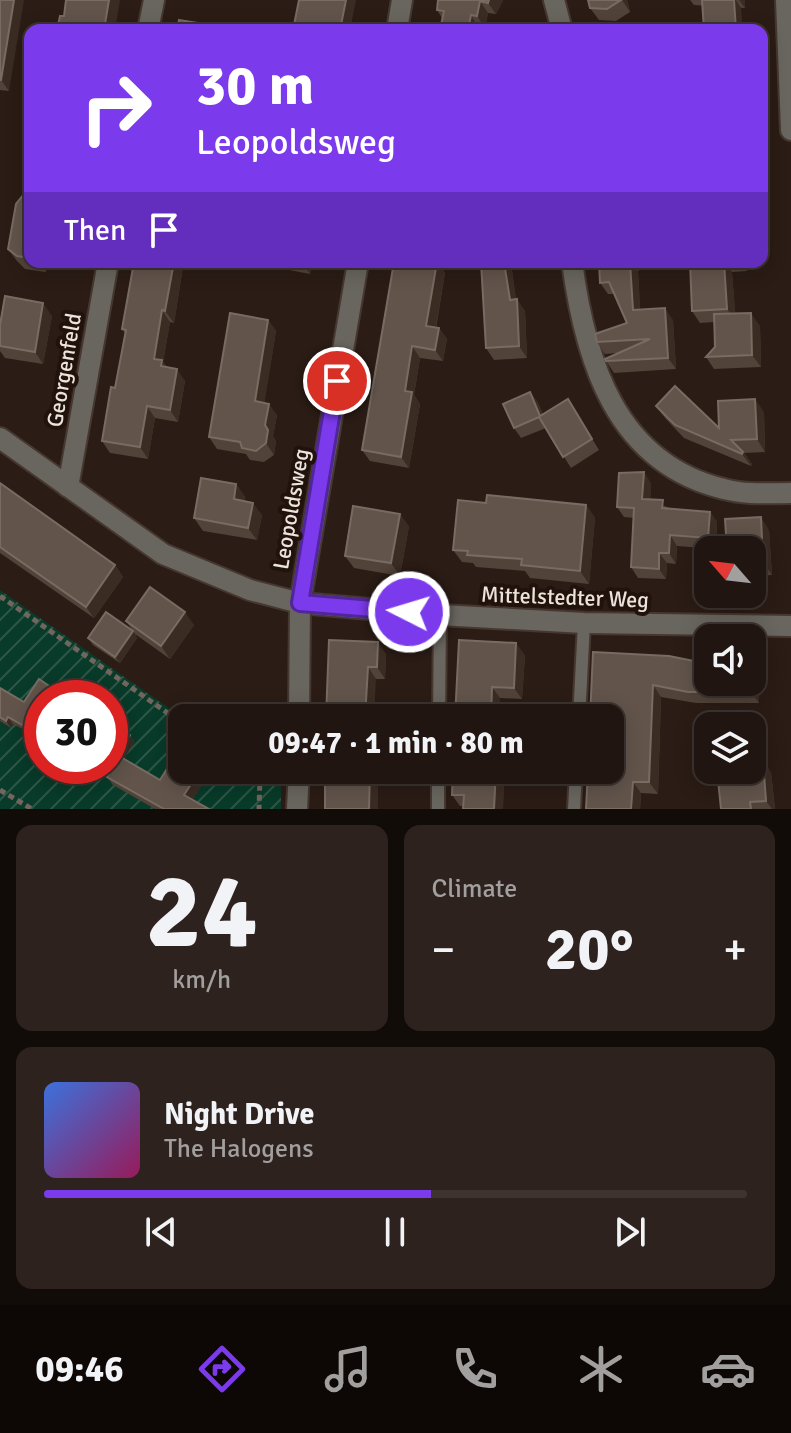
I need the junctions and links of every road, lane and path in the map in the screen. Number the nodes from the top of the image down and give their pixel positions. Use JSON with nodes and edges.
{"nodes":[{"id":1,"x":154,"y":0,"type":"edge"},
{"id":2,"x":402,"y":0,"type":"edge"},
{"id":3,"x":554,"y":0,"type":"edge"},
{"id":4,"x":788,"y":10,"type":"edge"},
{"id":5,"x":149,"y":24,"type":"edge"},
{"id":6,"x":398,"y":24,"type":"edge"},
{"id":7,"x":560,"y":24,"type":"edge"},
{"id":8,"x":791,"y":130,"type":"edge"},
{"id":9,"x":107,"y":268,"type":"edge"},
{"id":10,"x":357,"y":268,"type":"edge"},
{"id":11,"x":573,"y":268,"type":"edge"},
{"id":12,"x":0,"y":438,"type":"edge"},
{"id":13,"x":68,"y":487,"type":"junction"},
{"id":14,"x":791,"y":493,"type":"edge"},
{"id":15,"x":0,"y":596,"type":"edge"},
{"id":16,"x":300,"y":603,"type":"junction"},
{"id":17,"x":440,"y":615,"type":"junction"},
{"id":18,"x":584,"y":623,"type":"junction"},
{"id":19,"x":791,"y":626,"type":"edge"},
{"id":20,"x":299,"y":704,"type":"edge"},
{"id":21,"x":439,"y":704,"type":"edge"},
{"id":22,"x":580,"y":704,"type":"edge"},
{"id":23,"x":168,"y":713,"type":"edge"},
{"id":24,"x":260,"y":784,"type":"edge"},
{"id":25,"x":298,"y":784,"type":"edge"},
{"id":26,"x":438,"y":784,"type":"edge"},
{"id":27,"x":575,"y":784,"type":"edge"},
{"id":28,"x":0,"y":790,"type":"edge"},
{"id":29,"x":32,"y":809,"type":"edge"},
{"id":30,"x":259,"y":809,"type":"edge"},
{"id":31,"x":297,"y":809,"type":"edge"},
{"id":32,"x":438,"y":809,"type":"edge"},
{"id":33,"x":574,"y":809,"type":"edge"}],
"edges":[{"from":1,"to":5,"type":"street"},
{"from":2,"to":6,"type":"street"},
{"from":3,"to":7,"type":"street"},
{"from":4,"to":8,"type":"street"},
{"from":9,"to":13,"type":"street","name":"Georgenfeld"},
{"from":10,"to":16,"type":"street","name":"Leopoldsweg"},
{"from":11,"to":14,"type":"street"},
{"from":12,"to":13,"type":"street","name":"Mittelstedter Weg"},
{"from":13,"to":16,"type":"street","name":"Mittelstedter Weg"},
{"from":15,"to":23,"type":"path"},
{"from":16,"to":17,"type":"street","name":"Mittelstedter Weg"},
{"from":16,"to":20,"type":"street","name":"Leopoldsweg"},
{"from":17,"to":18,"type":"street","name":"Mittelstedter Weg"},
{"from":17,"to":21,"type":"lane"},
{"from":18,"to":19,"type":"street","name":"Mittelstedter Weg"},
{"from":18,"to":22,"type":"lane"},
{"from":24,"to":30,"type":"path"},
{"from":25,"to":31,"type":"street"},
{"from":26,"to":32,"type":"lane"},
{"from":27,"to":33,"type":"lane"},
{"from":28,"to":29,"type":"path"}]}
